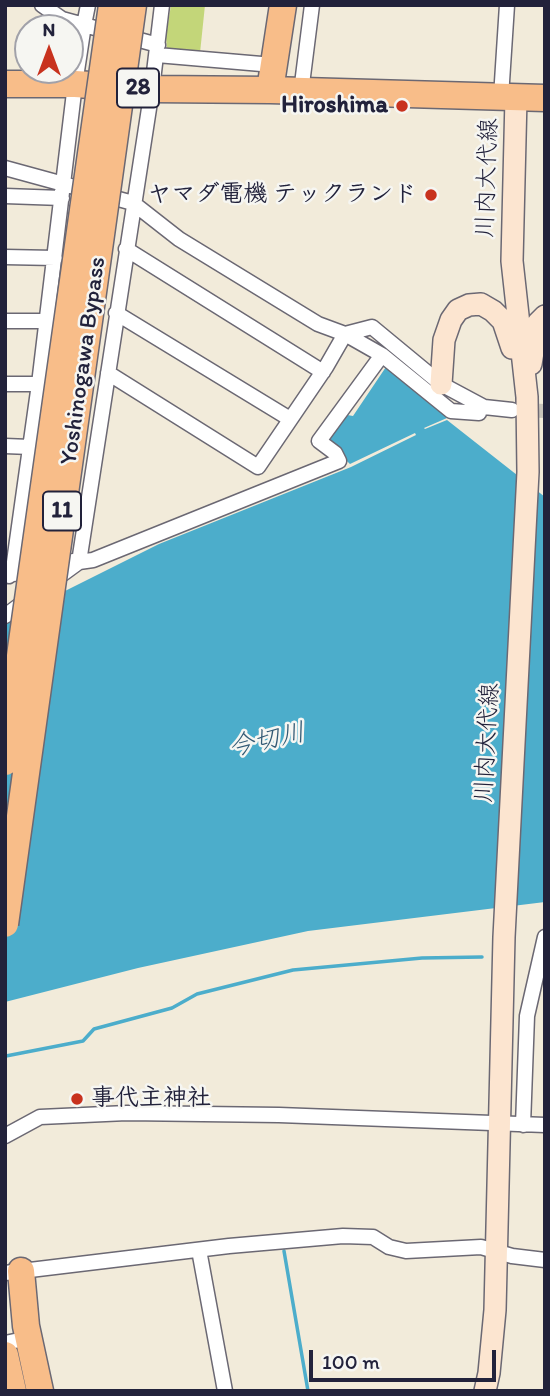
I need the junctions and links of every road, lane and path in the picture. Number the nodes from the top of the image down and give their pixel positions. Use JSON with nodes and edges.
{"nodes":[{"id":1,"x":88,"y":5,"type":"edge"},
{"id":2,"x":110,"y":5,"type":"edge"},
{"id":3,"x":135,"y":5,"type":"edge"},
{"id":4,"x":162,"y":5,"type":"edge"},
{"id":5,"x":283,"y":5,"type":"edge"},
{"id":6,"x":312,"y":5,"type":"edge"},
{"id":7,"x":507,"y":5,"type":"edge"},
{"id":8,"x":84,"y":25,"type":"joint"},
{"id":9,"x":116,"y":50,"type":"junction"},
{"id":10,"x":157,"y":50,"type":"junction"},
{"id":11,"x":271,"y":77,"type":"junction"},
{"id":12,"x":75,"y":84,"type":"joint"},
{"id":13,"x":152,"y":89,"type":"junction"},
{"id":14,"x":301,"y":92,"type":"junction"},
{"id":15,"x":509,"y":98,"type":"junction"},
{"id":16,"x":545,"y":98,"type":"edge"},
{"id":17,"x":5,"y":168,"type":"edge"},
{"id":18,"x":63,"y":190,"type":"junction"},
{"id":19,"x":5,"y":196,"type":"edge"},
{"id":20,"x":133,"y":203,"type":"junction"},
{"id":21,"x":126,"y":249,"type":"junction"},
{"id":22,"x":5,"y":257,"type":"edge"},
{"id":23,"x":55,"y":258,"type":"junction"},
{"id":24,"x":116,"y":313,"type":"junction"},
{"id":25,"x":545,"y":316,"type":"edge"},
{"id":26,"x":5,"y":321,"type":"edge"},
{"id":27,"x":47,"y":321,"type":"junction"},
{"id":28,"x":345,"y":334,"type":"junction"},
{"id":29,"x":382,"y":355,"type":"junction"},
{"id":30,"x":323,"y":372,"type":"junction"},
{"id":31,"x":108,"y":373,"type":"junction"},
{"id":32,"x":5,"y":384,"type":"edge"},
{"id":33,"x":39,"y":384,"type":"junction"},
{"id":34,"x":441,"y":384,"type":"junction"},
{"id":35,"x":519,"y":403,"type":"junction"},
{"id":36,"x":479,"y":413,"type":"dead end"},
{"id":37,"x":290,"y":419,"type":"junction"},
{"id":38,"x":5,"y":446,"type":"edge"},
{"id":39,"x":30,"y":447,"type":"junction"},
{"id":40,"x":5,"y":512,"type":"edge"},
{"id":41,"x":21,"y":512,"type":"junction"},
{"id":42,"x":79,"y":562,"type":"junction"},
{"id":43,"x":7,"y":575,"type":"edge"},
{"id":44,"x":5,"y":616,"type":"edge"},
{"id":45,"x":5,"y":762,"type":"edge"},
{"id":46,"x":5,"y":924,"type":"edge"},
{"id":47,"x":545,"y":937,"type":"edge"},
{"id":48,"x":499,"y":1125,"type":"junction"},
{"id":49,"x":523,"y":1125,"type":"junction"},
{"id":50,"x":545,"y":1125,"type":"edge"},
{"id":51,"x":5,"y":1136,"type":"edge"},
{"id":52,"x":200,"y":1250,"type":"junction"},
{"id":53,"x":497,"y":1252,"type":"junction"},
{"id":54,"x":545,"y":1260,"type":"edge"},
{"id":55,"x":13,"y":1272,"type":"edge"},
{"id":56,"x":17,"y":1341,"type":"edge"},
{"id":57,"x":5,"y":1355,"type":"edge"},
{"id":58,"x":13,"y":1391,"type":"edge"},
{"id":59,"x":40,"y":1391,"type":"edge"},
{"id":60,"x":225,"y":1391,"type":"edge"},
{"id":61,"x":485,"y":1391,"type":"edge"}],
"edges":[{"from":1,"to":8,"type":"street"},
{"from":2,"to":9,"type":"highway","name":"Yoshinogawa Bypass","number":"11","bridge":true},
{"from":3,"to":9,"type":"highway","name":"Yoshinogawa Bypass","number":"11","bridge":true},
{"from":4,"to":10,"type":"street"},
{"from":5,"to":11,"type":"highway"},
{"from":6,"to":14,"type":"street"},
{"from":7,"to":15,"type":"street"},
{"from":8,"to":10,"type":"street"},
{"from":9,"to":45,"type":"highway","name":"Yoshinogawa Bypass","number":"11","bridge":true},
{"from":9,"to":46,"type":"highway","name":"Yoshinogawa Bypass","number":"11","bridge":true},
{"from":10,"to":11,"type":"street"},
{"from":10,"to":13,"type":"street"},
{"from":11,"to":13,"type":"highway","number":"28"},
{"from":11,"to":14,"type":"highway","number":"28"},
{"from":12,"to":13,"type":"highway","number":"28"},
{"from":12,"to":18,"type":"street"},
{"from":13,"to":20,"type":"street"},
{"from":14,"to":15,"type":"highway","number":"28"},
{"from":15,"to":16,"type":"highway","number":"28"},
{"from":15,"to":35,"type":"main road","name":"川内大代線"},
{"from":17,"to":18,"type":"street"},
{"from":18,"to":19,"type":"street"},
{"from":18,"to":20,"type":"street"},
{"from":18,"to":23,"type":"street"},
{"from":20,"to":21,"type":"street"},
{"from":20,"to":28,"type":"street"},
{"from":21,"to":24,"type":"street"},
{"from":21,"to":30,"type":"street"},
{"from":22,"to":23,"type":"street"},
{"from":23,"to":27,"type":"street"},
{"from":24,"to":31,"type":"street"},
{"from":24,"to":37,"type":"street"},
{"from":25,"to":35,"type":"main road"},
{"from":26,"to":27,"type":"street"},
{"from":27,"to":33,"type":"street"},
{"from":28,"to":29,"type":"street"},
{"from":28,"to":30,"type":"street"},
{"from":28,"to":34,"type":"street"},
{"from":29,"to":36,"type":"street"},
{"from":29,"to":42,"type":"street"},
{"from":30,"to":37,"type":"street"},
{"from":31,"to":33,"type":"street"},
{"from":31,"to":37,"type":"street"},
{"from":31,"to":42,"type":"street"},
{"from":32,"to":33,"type":"street"},
{"from":33,"to":39,"type":"street"},
{"from":34,"to":35,"type":"street"},
{"from":34,"to":35,"type":"main road"},
{"from":35,"to":48,"type":"main road","name":"川内大代線"},
{"from":38,"to":39,"type":"street"},
{"from":39,"to":41,"type":"street"},
{"from":40,"to":41,"type":"street"},
{"from":41,"to":43,"type":"street"},
{"from":42,"to":43,"type":"street"},
{"from":42,"to":44,"type":"street"},
{"from":47,"to":49,"type":"street"},
{"from":48,"to":49,"type":"street"},
{"from":48,"to":51,"type":"street"},
{"from":48,"to":53,"type":"main road","name":"川内大代線"},
{"from":49,"to":50,"type":"street"},
{"from":52,"to":53,"type":"street"},
{"from":52,"to":55,"type":"street"},
{"from":52,"to":60,"type":"street"},
{"from":53,"to":54,"type":"street"},
{"from":53,"to":61,"type":"main road","name":"川内大代線"},
{"from":55,"to":56,"type":"highway"},
{"from":56,"to":59,"type":"highway"},
{"from":57,"to":58,"type":"highway"}]}
